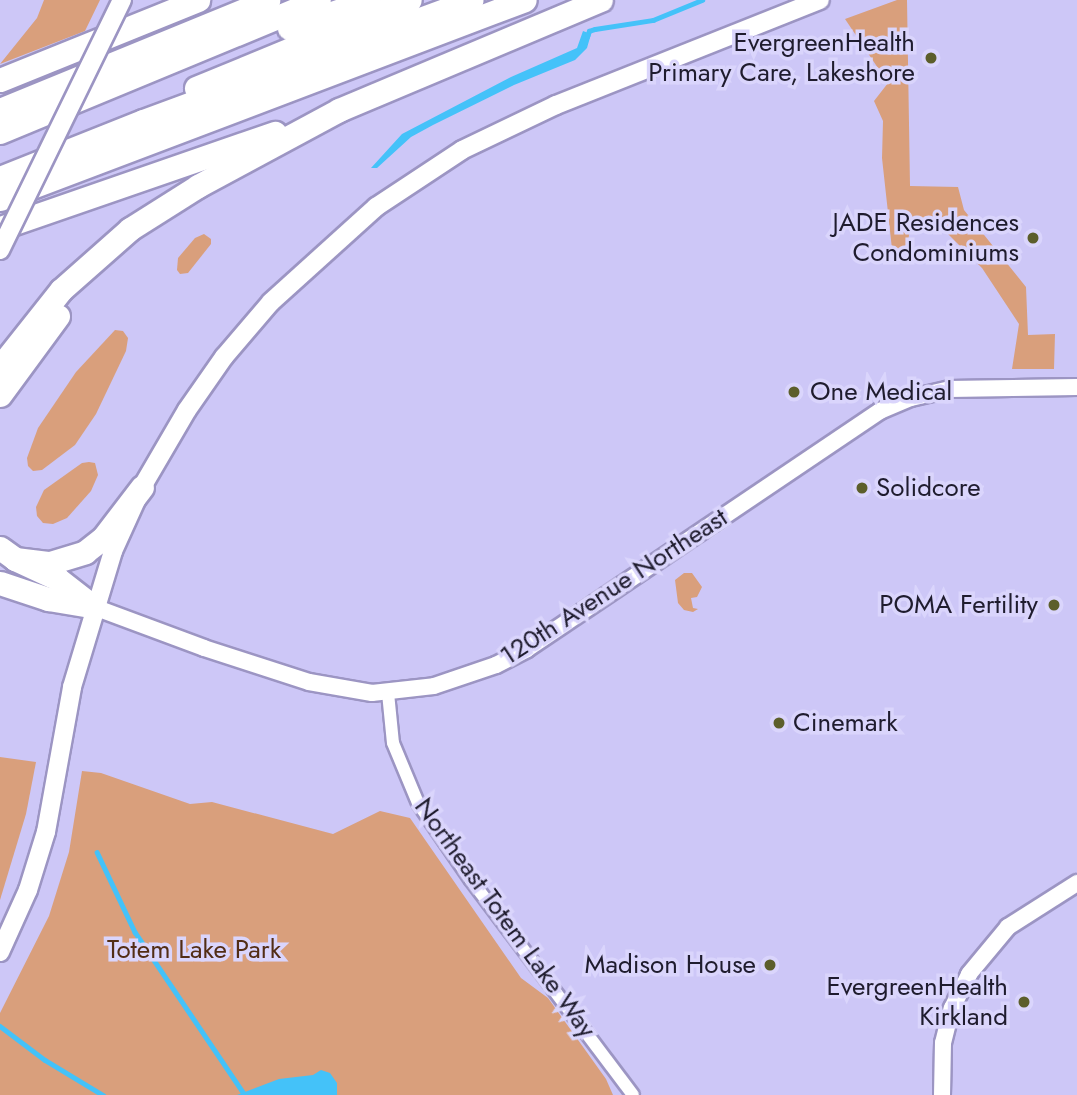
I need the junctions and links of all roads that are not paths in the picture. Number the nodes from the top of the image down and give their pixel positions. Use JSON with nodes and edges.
{"nodes":[{"id":1,"x":122,"y":0,"type":"edge"},
{"id":2,"x":198,"y":0,"type":"edge"},
{"id":3,"x":268,"y":0,"type":"edge"},
{"id":4,"x":319,"y":0,"type":"edge"},
{"id":5,"x":369,"y":0,"type":"edge"},
{"id":6,"x":410,"y":0,"type":"edge"},
{"id":7,"x":471,"y":0,"type":"edge"},
{"id":8,"x":525,"y":0,"type":"edge"},
{"id":9,"x":601,"y":0,"type":"edge"},
{"id":10,"x":820,"y":0,"type":"edge"},
{"id":11,"x":179,"y":56,"type":"junction"},
{"id":12,"x":0,"y":80,"type":"edge"},
{"id":13,"x":0,"y":110,"type":"edge"},
{"id":14,"x":339,"y":110,"type":"junction"},
{"id":15,"x":143,"y":121,"type":"junction"},
{"id":16,"x":0,"y":132,"type":"edge"},
{"id":17,"x":0,"y":178,"type":"edge"},
{"id":18,"x":198,"y":187,"type":"junction"},
{"id":19,"x":0,"y":199,"type":"edge"},
{"id":20,"x":0,"y":228,"type":"edge"},
{"id":21,"x":0,"y":250,"type":"edge"},
{"id":22,"x":0,"y":367,"type":"edge"},
{"id":23,"x":1077,"y":387,"type":"edge"},
{"id":24,"x":0,"y":395,"type":"edge"},
{"id":25,"x":142,"y":487,"type":"junction"},
{"id":26,"x":8,"y":553,"type":"edge"},
{"id":27,"x":0,"y":583,"type":"edge"},
{"id":28,"x":94,"y":607,"type":"junction"},
{"id":29,"x":388,"y":693,"type":"junction"},
{"id":30,"x":1077,"y":883,"type":"edge"},
{"id":31,"x":0,"y":952,"type":"edge"},
{"id":32,"x":633,"y":1095,"type":"edge"},
{"id":33,"x":942,"y":1095,"type":"edge"}],
"edges":[{"from":1,"to":21,"type":"main road","bridge":true},
{"from":2,"to":12,"type":"highway"},
{"from":3,"to":13,"type":"highway"},
{"from":4,"to":11,"type":"highway"},
{"from":5,"to":11,"type":"highway"},
{"from":6,"to":15,"type":"highway"},
{"from":7,"to":15,"type":"highway"},
{"from":8,"to":19,"type":"highway"},
{"from":9,"to":14,"type":"highway"},
{"from":10,"to":25,"type":"main road"},
{"from":11,"to":16,"type":"highway"},
{"from":14,"to":18,"type":"highway"},
{"from":14,"to":20,"type":"highway"},
{"from":15,"to":17,"type":"highway"},
{"from":18,"to":22,"type":"highway"},
{"from":18,"to":24,"type":"highway"},
{"from":23,"to":29,"type":"street","name":"120th Avenue Northeast"},
{"from":25,"to":26,"type":"highway"},
{"from":25,"to":28,"type":"main road"},
{"from":26,"to":28,"type":"highway"},
{"from":27,"to":28,"type":"highway"},
{"from":28,"to":29,"type":"street","name":"120th Avenue Northeast"},
{"from":28,"to":31,"type":"main road"},
{"from":29,"to":32,"type":"street","name":"Northeast Totem Lake Way"},
{"from":30,"to":33,"type":"street"}]}
